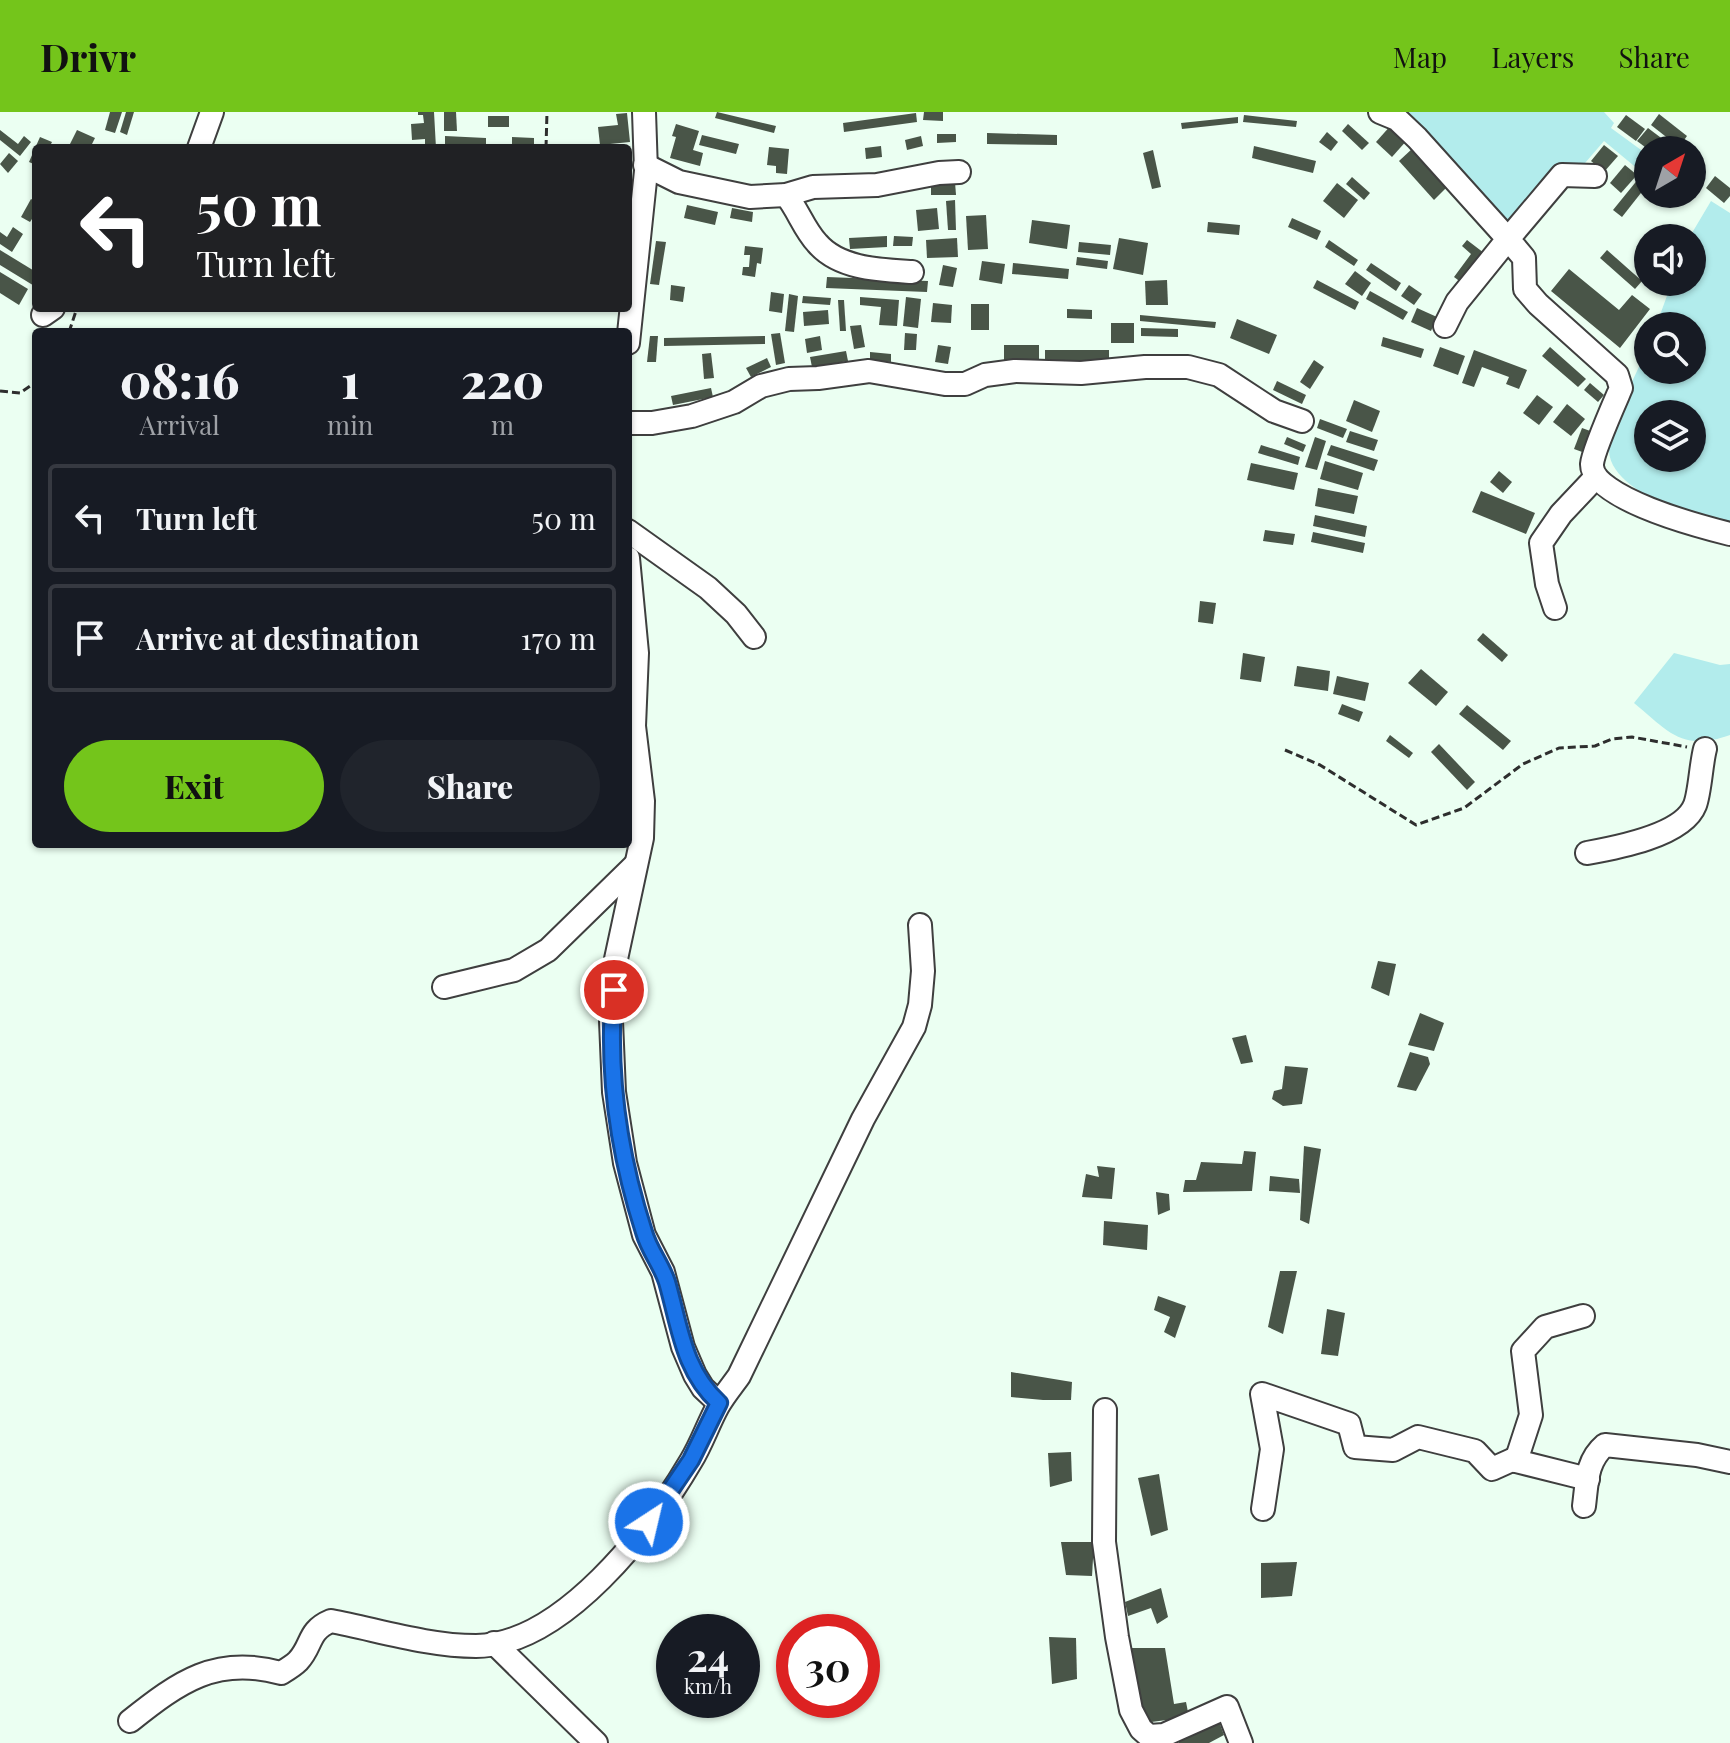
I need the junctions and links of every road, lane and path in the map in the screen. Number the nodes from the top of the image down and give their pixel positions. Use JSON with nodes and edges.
{"nodes":[{"id":1,"x":212,"y":112,"type":"edge"},
{"id":2,"x":547,"y":112,"type":"edge"},
{"id":3,"x":644,"y":112,"type":"edge"},
{"id":4,"x":1380,"y":112,"type":"edge"},
{"id":5,"x":200,"y":144,"type":"edge"},
{"id":6,"x":546,"y":144,"type":"edge"},
{"id":7,"x":645,"y":165,"type":"junction"},
{"id":8,"x":959,"y":172,"type":"dead end"},
{"id":9,"x":1595,"y":176,"type":"dead end"},
{"id":10,"x":786,"y":195,"type":"junction"},
{"id":11,"x":1508,"y":239,"type":"junction"},
{"id":12,"x":912,"y":272,"type":"dead end"},
{"id":13,"x":632,"y":305,"type":"edge"},
{"id":14,"x":1445,"y":326,"type":"dead end"},
{"id":15,"x":32,"y":385,"type":"edge"},
{"id":16,"x":0,"y":391,"type":"edge"},
{"id":17,"x":1302,"y":421,"type":"dead end"},
{"id":18,"x":632,"y":423,"type":"edge"},
{"id":19,"x":1595,"y":478,"type":"junction"},
{"id":20,"x":632,"y":534,"type":"edge"},
{"id":21,"x":1730,"y":534,"type":"edge"},
{"id":22,"x":632,"y":600,"type":"edge"},
{"id":23,"x":1555,"y":608,"type":"dead end"},
{"id":24,"x":754,"y":637,"type":"dead end"},
{"id":25,"x":1705,"y":749,"type":"joint"},
{"id":26,"x":1285,"y":750,"type":"dead end"},
{"id":27,"x":1587,"y":853,"type":"dead end"},
{"id":28,"x":634,"y":866,"type":"junction"},
{"id":29,"x":920,"y":925,"type":"dead end"},
{"id":30,"x":444,"y":987,"type":"dead end"},
{"id":31,"x":1583,"y":1316,"type":"dead end"},
{"id":32,"x":719,"y":1403,"type":"junction"},
{"id":33,"x":1105,"y":1410,"type":"dead end"},
{"id":34,"x":1516,"y":1461,"type":"junction"},
{"id":35,"x":1730,"y":1462,"type":"edge"},
{"id":36,"x":1588,"y":1479,"type":"junction"},
{"id":37,"x":1584,"y":1506,"type":"dead end"},
{"id":38,"x":1263,"y":1509,"type":"dead end"},
{"id":39,"x":494,"y":1643,"type":"junction"},
{"id":40,"x":130,"y":1721,"type":"dead end"},
{"id":41,"x":596,"y":1743,"type":"edge"},
{"id":42,"x":1241,"y":1743,"type":"edge"}],
"edges":[{"from":1,"to":5,"type":"street"},
{"from":2,"to":6,"type":"path"},
{"from":3,"to":7,"type":"street"},
{"from":4,"to":11,"type":"street"},
{"from":7,"to":10,"type":"street"},
{"from":7,"to":13,"type":"street"},
{"from":8,"to":10,"type":"street"},
{"from":9,"to":11,"type":"street"},
{"from":10,"to":12,"type":"street"},
{"from":11,"to":14,"type":"street"},
{"from":11,"to":19,"type":"street"},
{"from":15,"to":16,"type":"path"},
{"from":17,"to":18,"type":"street"},
{"from":19,"to":21,"type":"street"},
{"from":19,"to":23,"type":"street"},
{"from":20,"to":24,"type":"street"},
{"from":22,"to":28,"type":"street"},
{"from":25,"to":26,"type":"path"},
{"from":25,"to":27,"type":"street"},
{"from":28,"to":30,"type":"street"},
{"from":28,"to":32,"type":"street"},
{"from":29,"to":32,"type":"street"},
{"from":31,"to":34,"type":"street"},
{"from":32,"to":39,"type":"street"},
{"from":33,"to":42,"type":"street"},
{"from":34,"to":36,"type":"street"},
{"from":34,"to":38,"type":"street"},
{"from":35,"to":36,"type":"street"},
{"from":36,"to":37,"type":"street"},
{"from":39,"to":40,"type":"street"},
{"from":39,"to":41,"type":"street"}]}
